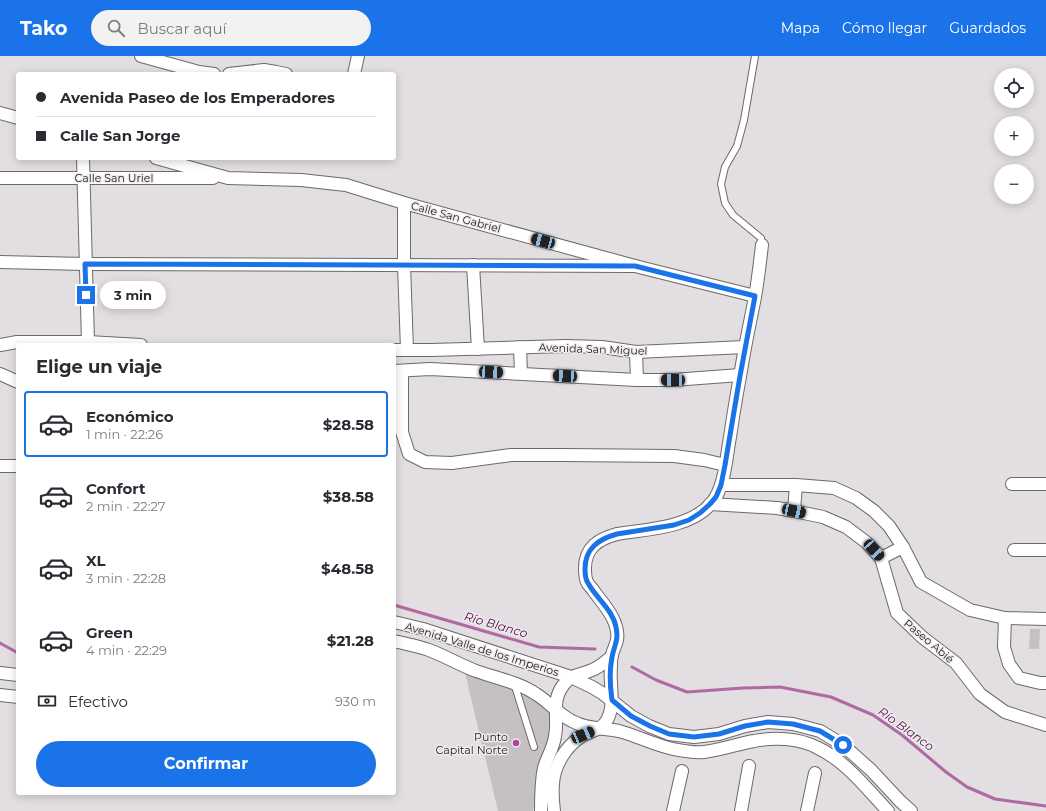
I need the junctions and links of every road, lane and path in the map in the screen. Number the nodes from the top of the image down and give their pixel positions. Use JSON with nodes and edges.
{"nodes":[{"id":1,"x":141,"y":56,"type":"edge"},
{"id":2,"x":358,"y":56,"type":"edge"},
{"id":3,"x":755,"y":56,"type":"edge"},
{"id":4,"x":199,"y":72,"type":"edge"},
{"id":5,"x":246,"y":72,"type":"edge"},
{"id":6,"x":276,"y":72,"type":"edge"},
{"id":7,"x":354,"y":72,"type":"edge"},
{"id":8,"x":0,"y":113,"type":"edge"},
{"id":9,"x":16,"y":117,"type":"edge"},
{"id":10,"x":83,"y":160,"type":"edge"},
{"id":11,"x":163,"y":160,"type":"edge"},
{"id":12,"x":0,"y":178,"type":"edge"},
{"id":13,"x":83,"y":178,"type":"junction"},
{"id":14,"x":228,"y":178,"type":"junction"},
{"id":15,"x":404,"y":203,"type":"junction"},
{"id":16,"x":762,"y":245,"type":"joint"},
{"id":17,"x":0,"y":262,"type":"edge"},
{"id":18,"x":85,"y":264,"type":"junction"},
{"id":19,"x":404,"y":265,"type":"junction"},
{"id":20,"x":473,"y":265,"type":"junction"},
{"id":21,"x":635,"y":266,"type":"junction"},
{"id":22,"x":755,"y":296,"type":"junction"},
{"id":23,"x":87,"y":343,"type":"edge"},
{"id":24,"x":0,"y":345,"type":"edge"},
{"id":25,"x":520,"y":347,"type":"junction"},
{"id":26,"x":745,"y":348,"type":"junction"},
{"id":27,"x":478,"y":349,"type":"junction"},
{"id":28,"x":396,"y":350,"type":"edge"},
{"id":29,"x":407,"y":350,"type":"junction"},
{"id":30,"x":431,"y":350,"type":"junction"},
{"id":31,"x":636,"y":352,"type":"junction"},
{"id":32,"x":430,"y":369,"type":"junction"},
{"id":33,"x":398,"y":371,"type":"edge"},
{"id":34,"x":0,"y":374,"type":"edge"},
{"id":35,"x":521,"y":374,"type":"junction"},
{"id":36,"x":740,"y":376,"type":"junction"},
{"id":37,"x":637,"y":380,"type":"junction"},
{"id":38,"x":16,"y":381,"type":"edge"},
{"id":39,"x":725,"y":465,"type":"junction"},
{"id":40,"x":0,"y":466,"type":"edge"},
{"id":41,"x":16,"y":466,"type":"edge"},
{"id":42,"x":1012,"y":484,"type":"dead end"},
{"id":43,"x":1046,"y":484,"type":"edge"},
{"id":44,"x":721,"y":485,"type":"junction"},
{"id":45,"x":796,"y":485,"type":"junction"},
{"id":46,"x":710,"y":504,"type":"junction"},
{"id":47,"x":794,"y":511,"type":"junction"},
{"id":48,"x":902,"y":547,"type":"junction"},
{"id":49,"x":1014,"y":550,"type":"dead end"},
{"id":50,"x":1046,"y":550,"type":"edge"},
{"id":51,"x":881,"y":558,"type":"junction"},
{"id":52,"x":1005,"y":618,"type":"junction"},
{"id":53,"x":1046,"y":619,"type":"edge"},
{"id":54,"x":396,"y":622,"type":"edge"},
{"id":55,"x":396,"y":641,"type":"edge"},
{"id":56,"x":612,"y":656,"type":"junction"},
{"id":57,"x":0,"y":673,"type":"edge"},
{"id":58,"x":16,"y":676,"type":"edge"},
{"id":59,"x":571,"y":677,"type":"junction"},
{"id":60,"x":514,"y":683,"type":"junction"},
{"id":61,"x":1046,"y":683,"type":"edge"},
{"id":62,"x":0,"y":695,"type":"edge"},
{"id":63,"x":16,"y":697,"type":"edge"},
{"id":64,"x":612,"y":700,"type":"junction"},
{"id":65,"x":555,"y":708,"type":"junction"},
{"id":66,"x":1046,"y":725,"type":"edge"},
{"id":67,"x":601,"y":728,"type":"junction"},
{"id":68,"x":534,"y":747,"type":"dead end"},
{"id":69,"x":749,"y":766,"type":"dead end"},
{"id":70,"x":682,"y":771,"type":"dead end"},
{"id":71,"x":815,"y":773,"type":"dead end"},
{"id":72,"x":541,"y":811,"type":"edge"},
{"id":73,"x":554,"y":811,"type":"edge"},
{"id":74,"x":673,"y":811,"type":"edge"},
{"id":75,"x":741,"y":811,"type":"edge"},
{"id":76,"x":806,"y":811,"type":"edge"},
{"id":77,"x":888,"y":811,"type":"edge"},
{"id":78,"x":911,"y":811,"type":"edge"}],
"edges":[{"from":1,"to":4,"type":"street"},
{"from":2,"to":7,"type":"street"},
{"from":3,"to":16,"type":"lane"},
{"from":5,"to":6,"type":"street"},
{"from":8,"to":9,"type":"street"},
{"from":10,"to":13,"type":"street"},
{"from":11,"to":14,"type":"street","name":"Calle San Gabriel"},
{"from":12,"to":13,"type":"street","name":"Calle San Uriel"},
{"from":13,"to":14,"type":"street","name":"Calle San Uriel"},
{"from":13,"to":18,"type":"street"},
{"from":14,"to":15,"type":"street","name":"Calle San Gabriel"},
{"from":15,"to":19,"type":"street"},
{"from":15,"to":21,"type":"street","name":"Calle San Gabriel"},
{"from":16,"to":22,"type":"street"},
{"from":17,"to":18,"type":"street"},
{"from":18,"to":19,"type":"street"},
{"from":18,"to":23,"type":"street"},
{"from":19,"to":20,"type":"street"},
{"from":19,"to":29,"type":"street"},
{"from":20,"to":21,"type":"street"},
{"from":20,"to":27,"type":"street"},
{"from":21,"to":22,"type":"street","name":"Calle San Gabriel"},
{"from":22,"to":26,"type":"street"},
{"from":23,"to":24,"type":"street"},
{"from":25,"to":27,"type":"street","name":"Avenida San Miguel"},
{"from":25,"to":31,"type":"street","name":"Avenida San Miguel"},
{"from":25,"to":35,"type":"street"},
{"from":26,"to":31,"type":"street","name":"Avenida San Miguel"},
{"from":26,"to":36,"type":"street"},
{"from":27,"to":30,"type":"street","name":"Avenida San Miguel"},
{"from":28,"to":29,"type":"street","name":"Avenida San Miguel"},
{"from":29,"to":30,"type":"street","name":"Avenida San Miguel"},
{"from":30,"to":32,"type":"street"},
{"from":31,"to":37,"type":"street"},
{"from":32,"to":33,"type":"street"},
{"from":32,"to":35,"type":"street"},
{"from":33,"to":39,"type":"street"},
{"from":34,"to":38,"type":"street"},
{"from":35,"to":37,"type":"street"},
{"from":36,"to":37,"type":"street"},
{"from":36,"to":39,"type":"street"},
{"from":39,"to":44,"type":"street"},
{"from":40,"to":41,"type":"street"},
{"from":42,"to":43,"type":"street"},
{"from":44,"to":45,"type":"street"},
{"from":44,"to":46,"type":"street"},
{"from":45,"to":47,"type":"street"},
{"from":45,"to":48,"type":"street"},
{"from":46,"to":47,"type":"street","name":"Paseo Abié"},
{"from":46,"to":56,"type":"street"},
{"from":47,"to":51,"type":"street","name":"Paseo Abié"},
{"from":48,"to":51,"type":"street"},
{"from":48,"to":52,"type":"street"},
{"from":49,"to":50,"type":"street"},
{"from":51,"to":66,"type":"street","name":"Paseo Abié"},
{"from":52,"to":53,"type":"street"},
{"from":52,"to":61,"type":"street"},
{"from":54,"to":59,"type":"street","name":"Avenida Valle de los Imperios"},
{"from":55,"to":60,"type":"street","name":"Avenida Valle de los Imperios"},
{"from":56,"to":59,"type":"street"},
{"from":56,"to":64,"type":"street"},
{"from":57,"to":58,"type":"street"},
{"from":59,"to":64,"type":"street"},
{"from":59,"to":65,"type":"street"},
{"from":60,"to":65,"type":"street","name":"Avenida Valle de los Imperios"},
{"from":60,"to":68,"type":"lane"},
{"from":62,"to":63,"type":"street"},
{"from":64,"to":67,"type":"street"},
{"from":64,"to":78,"type":"street"},
{"from":65,"to":67,"type":"street"},
{"from":65,"to":72,"type":"street"},
{"from":67,"to":73,"type":"street"},
{"from":67,"to":77,"type":"street"},
{"from":69,"to":75,"type":"street"},
{"from":70,"to":74,"type":"street"},
{"from":71,"to":76,"type":"street"}]}
